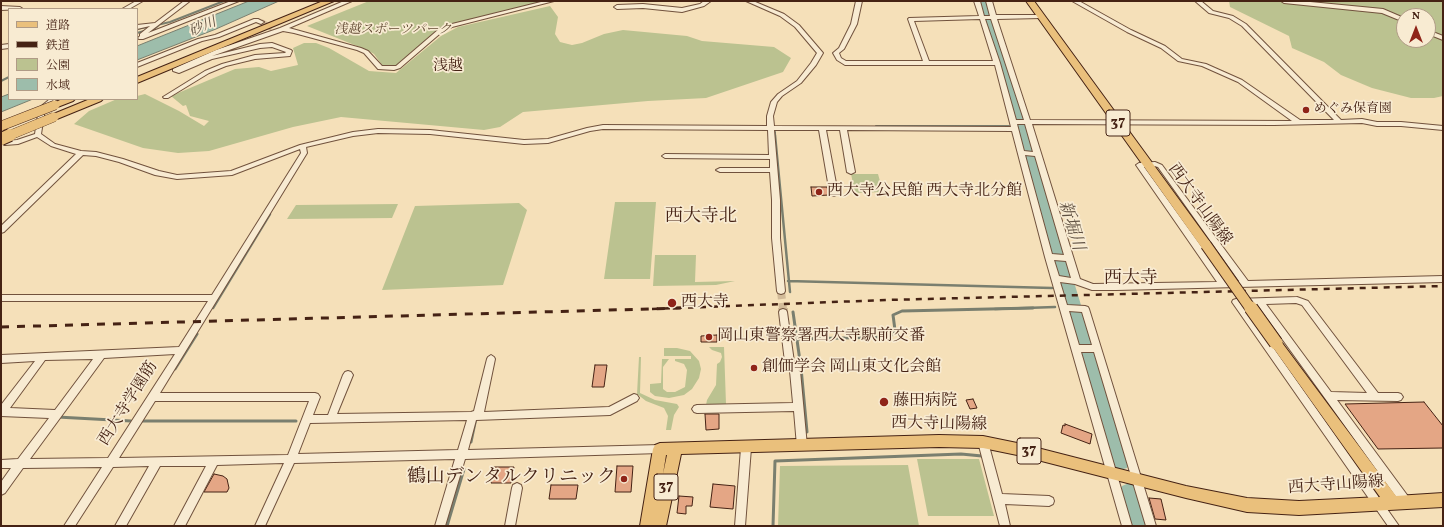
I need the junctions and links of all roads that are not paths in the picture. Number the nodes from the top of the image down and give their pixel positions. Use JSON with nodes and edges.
{"nodes":[{"id":1,"x":140,"y":1,"type":"edge"},
{"id":2,"x":187,"y":1,"type":"edge"},
{"id":3,"x":236,"y":1,"type":"edge"},
{"id":4,"x":330,"y":1,"type":"edge"},
{"id":5,"x":349,"y":1,"type":"edge"},
{"id":6,"x":551,"y":1,"type":"edge"},
{"id":7,"x":708,"y":1,"type":"edge"},
{"id":8,"x":749,"y":1,"type":"edge"},
{"id":9,"x":859,"y":1,"type":"edge"},
{"id":10,"x":977,"y":1,"type":"edge"},
{"id":11,"x":989,"y":1,"type":"edge"},
{"id":12,"x":1030,"y":1,"type":"edge"},
{"id":13,"x":1075,"y":1,"type":"edge"},
{"id":14,"x":1198,"y":1,"type":"edge"},
{"id":15,"x":1284,"y":1,"type":"edge"},
{"id":16,"x":616,"y":7,"type":"dead end"},
{"id":17,"x":128,"y":8,"type":"edge"},
{"id":18,"x":1042,"y":16,"type":"junction"},
{"id":19,"x":983,"y":17,"type":"junction"},
{"id":20,"x":993,"y":17,"type":"junction"},
{"id":21,"x":1396,"y":17,"type":"edge"},
{"id":22,"x":260,"y":22,"type":"tunnel mouth"},
{"id":23,"x":154,"y":25,"type":"junction"},
{"id":24,"x":138,"y":27,"type":"edge"},
{"id":25,"x":272,"y":28,"type":"tunnel mouth"},
{"id":26,"x":282,"y":29,"type":"junction"},
{"id":27,"x":246,"y":34,"type":"junction"},
{"id":28,"x":990,"y":40,"type":"junction"},
{"id":29,"x":999,"y":40,"type":"junction"},
{"id":30,"x":828,"y":54,"type":"junction"},
{"id":31,"x":997,"y":63,"type":"junction"},
{"id":32,"x":927,"y":64,"type":"junction"},
{"id":33,"x":138,"y":65,"type":"edge"},
{"id":34,"x":138,"y":74,"type":"edge"},
{"id":35,"x":138,"y":81,"type":"edge"},
{"id":36,"x":166,"y":97,"type":"dead end"},
{"id":37,"x":68,"y":100,"type":"edge"},
{"id":38,"x":86,"y":100,"type":"edge"},
{"id":39,"x":94,"y":100,"type":"edge"},
{"id":40,"x":54,"y":109,"type":"edge"},
{"id":41,"x":1339,"y":121,"type":"junction"},
{"id":42,"x":1118,"y":122,"type":"junction"},
{"id":43,"x":1298,"y":122,"type":"junction"},
{"id":44,"x":1026,"y":123,"type":"junction"},
{"id":45,"x":1014,"y":125,"type":"junction"},
{"id":46,"x":1,"y":126,"type":"edge"},
{"id":47,"x":39,"y":126,"type":"junction"},
{"id":48,"x":771,"y":128,"type":"junction"},
{"id":49,"x":822,"y":128,"type":"junction"},
{"id":50,"x":843,"y":128,"type":"junction"},
{"id":51,"x":1443,"y":128,"type":"edge"},
{"id":52,"x":38,"y":135,"type":"junction"},
{"id":53,"x":2,"y":139,"type":"edge"},
{"id":54,"x":302,"y":146,"type":"junction"},
{"id":55,"x":81,"y":153,"type":"junction"},
{"id":56,"x":1023,"y":153,"type":"junction"},
{"id":57,"x":1036,"y":154,"type":"junction"},
{"id":58,"x":665,"y":156,"type":"dead end"},
{"id":59,"x":773,"y":157,"type":"junction"},
{"id":60,"x":1148,"y":164,"type":"junction"},
{"id":61,"x":720,"y":170,"type":"dead end"},
{"id":62,"x":774,"y":170,"type":"junction"},
{"id":63,"x":851,"y":172,"type":"dead end"},
{"id":64,"x":834,"y":194,"type":"dead end"},
{"id":65,"x":1,"y":230,"type":"edge"},
{"id":66,"x":1051,"y":257,"type":"junction"},
{"id":67,"x":1067,"y":258,"type":"junction"},
{"id":68,"x":1443,"y":279,"type":"edge"},
{"id":69,"x":1058,"y":280,"type":"junction"},
{"id":70,"x":1074,"y":281,"type":"junction"},
{"id":71,"x":1245,"y":283,"type":"junction"},
{"id":72,"x":1222,"y":284,"type":"junction"},
{"id":73,"x":781,"y":291,"type":"tunnel mouth"},
{"id":74,"x":1,"y":298,"type":"edge"},
{"id":75,"x":214,"y":298,"type":"junction"},
{"id":76,"x":1259,"y":301,"type":"junction"},
{"id":77,"x":1066,"y":308,"type":"junction"},
{"id":78,"x":783,"y":312,"type":"tunnel mouth"},
{"id":79,"x":1078,"y":348,"type":"junction"},
{"id":80,"x":1096,"y":349,"type":"junction"},
{"id":81,"x":182,"y":350,"type":"junction"},
{"id":82,"x":101,"y":354,"type":"junction"},
{"id":83,"x":43,"y":357,"type":"junction"},
{"id":84,"x":1,"y":359,"type":"edge"},
{"id":85,"x":491,"y":360,"type":"dead end"},
{"id":86,"x":348,"y":375,"type":"dead end"},
{"id":87,"x":1329,"y":396,"type":"junction"},
{"id":88,"x":152,"y":397,"type":"junction"},
{"id":89,"x":1376,"y":397,"type":"junction"},
{"id":90,"x":1398,"y":397,"type":"dead end"},
{"id":91,"x":634,"y":398,"type":"dead end"},
{"id":92,"x":798,"y":407,"type":"junction"},
{"id":93,"x":697,"y":409,"type":"dead end"},
{"id":94,"x":1,"y":412,"type":"edge"},
{"id":95,"x":476,"y":415,"type":"junction"},
{"id":96,"x":55,"y":416,"type":"junction"},
{"id":97,"x":331,"y":418,"type":"junction"},
{"id":98,"x":306,"y":419,"type":"junction"},
{"id":99,"x":983,"y":442,"type":"junction"},
{"id":100,"x":802,"y":446,"type":"junction"},
{"id":101,"x":746,"y":448,"type":"junction"},
{"id":102,"x":675,"y":449,"type":"junction"},
{"id":103,"x":660,"y":450,"type":"junction"},
{"id":104,"x":462,"y":455,"type":"junction"},
{"id":105,"x":291,"y":459,"type":"junction"},
{"id":106,"x":214,"y":461,"type":"junction"},
{"id":107,"x":157,"y":462,"type":"junction"},
{"id":108,"x":111,"y":463,"type":"junction"},
{"id":109,"x":1,"y":464,"type":"edge"},
{"id":110,"x":20,"y":464,"type":"junction"},
{"id":111,"x":1112,"y":473,"type":"junction"},
{"id":112,"x":1137,"y":480,"type":"junction"},
{"id":113,"x":518,"y":488,"type":"dead end"},
{"id":114,"x":1,"y":490,"type":"edge"},
{"id":115,"x":997,"y":499,"type":"junction"},
{"id":116,"x":1443,"y":500,"type":"edge"},
{"id":117,"x":1049,"y":501,"type":"dead end"},
{"id":118,"x":1392,"y":502,"type":"junction"},
{"id":119,"x":69,"y":526,"type":"edge"},
{"id":120,"x":120,"y":526,"type":"edge"},
{"id":121,"x":179,"y":526,"type":"edge"},
{"id":122,"x":260,"y":526,"type":"edge"},
{"id":123,"x":440,"y":526,"type":"edge"},
{"id":124,"x":510,"y":526,"type":"edge"},
{"id":125,"x":647,"y":526,"type":"edge"},
{"id":126,"x":659,"y":526,"type":"edge"},
{"id":127,"x":740,"y":526,"type":"edge"},
{"id":128,"x":1005,"y":526,"type":"edge"},
{"id":129,"x":1127,"y":526,"type":"edge"},
{"id":130,"x":1151,"y":526,"type":"edge"},
{"id":131,"x":1394,"y":526,"type":"edge"}],
"edges":[{"from":1,"to":17,"type":"street"},
{"from":2,"to":23,"type":"street"},
{"from":3,"to":23,"type":"street"},
{"from":4,"to":27,"type":"highway"},
{"from":5,"to":26,"type":"street"},
{"from":6,"to":26,"type":"street"},
{"from":7,"to":16,"type":"street"},
{"from":8,"to":30,"type":"street"},
{"from":9,"to":30,"type":"street"},
{"from":10,"to":19,"type":"street"},
{"from":11,"to":20,"type":"street"},
{"from":12,"to":18,"type":"main road","name":"西大寺山陽線","number":"37"},
{"from":13,"to":43,"type":"street"},
{"from":14,"to":41,"type":"street"},
{"from":15,"to":21,"type":"street"},
{"from":18,"to":20,"type":"street"},
{"from":18,"to":42,"type":"main road","name":"西大寺山陽線","number":"37"},
{"from":19,"to":20,"type":"street"},
{"from":19,"to":28,"type":"street"},
{"from":19,"to":32,"type":"street"},
{"from":20,"to":29,"type":"street"},
{"from":22,"to":33,"type":"street"},
{"from":23,"to":24,"type":"street"},
{"from":25,"to":26,"type":"street"},
{"from":26,"to":36,"type":"street"},
{"from":27,"to":34,"type":"highway"},
{"from":27,"to":35,"type":"highway"},
{"from":28,"to":29,"type":"street"},
{"from":28,"to":31,"type":"street"},
{"from":29,"to":44,"type":"street"},
{"from":30,"to":32,"type":"street"},
{"from":30,"to":48,"type":"street"},
{"from":31,"to":32,"type":"street"},
{"from":31,"to":45,"type":"street"},
{"from":37,"to":40,"type":"highway"},
{"from":38,"to":40,"type":"highway"},
{"from":39,"to":40,"type":"highway"},
{"from":40,"to":46,"type":"highway","bridge":true},
{"from":40,"to":47,"type":"street"},
{"from":40,"to":53,"type":"highway","bridge":true},
{"from":41,"to":43,"type":"street"},
{"from":41,"to":51,"type":"street"},
{"from":42,"to":43,"type":"street"},
{"from":42,"to":44,"type":"street"},
{"from":42,"to":60,"type":"main road","name":"西大寺山陽線","number":"37"},
{"from":44,"to":45,"type":"street"},
{"from":44,"to":57,"type":"street"},
{"from":45,"to":50,"type":"street"},
{"from":45,"to":56,"type":"street"},
{"from":47,"to":52,"type":"street"},
{"from":47,"to":53,"type":"street"},
{"from":48,"to":49,"type":"street"},
{"from":48,"to":54,"type":"street"},
{"from":48,"to":59,"type":"street"},
{"from":49,"to":50,"type":"street"},
{"from":49,"to":64,"type":"street"},
{"from":50,"to":63,"type":"street"},
{"from":52,"to":53,"type":"street"},
{"from":52,"to":55,"type":"street"},
{"from":54,"to":55,"type":"street"},
{"from":54,"to":75,"type":"street","name":"西大寺学園筋"},
{"from":55,"to":65,"type":"street"},
{"from":56,"to":57,"type":"street"},
{"from":56,"to":66,"type":"street"},
{"from":57,"to":67,"type":"street"},
{"from":58,"to":59,"type":"street"},
{"from":59,"to":62,"type":"street"},
{"from":60,"to":71,"type":"street"},
{"from":60,"to":72,"type":"street"},
{"from":60,"to":118,"type":"main road","name":"西大寺山陽線","number":"37","bridge":true},
{"from":61,"to":62,"type":"street"},
{"from":62,"to":73,"type":"street"},
{"from":66,"to":67,"type":"street"},
{"from":66,"to":69,"type":"street"},
{"from":67,"to":70,"type":"street"},
{"from":68,"to":71,"type":"street"},
{"from":69,"to":70,"type":"street"},
{"from":69,"to":77,"type":"street"},
{"from":70,"to":72,"type":"street"},
{"from":71,"to":72,"type":"street"},
{"from":74,"to":75,"type":"street"},
{"from":75,"to":81,"type":"street","name":"西大寺学園筋"},
{"from":76,"to":87,"type":"street"},
{"from":76,"to":89,"type":"street"},
{"from":76,"to":118,"type":"street"},
{"from":77,"to":79,"type":"street"},
{"from":77,"to":80,"type":"street"},
{"from":78,"to":92,"type":"street"},
{"from":79,"to":80,"type":"street"},
{"from":79,"to":111,"type":"street"},
{"from":80,"to":112,"type":"street"},
{"from":81,"to":82,"type":"street"},
{"from":81,"to":88,"type":"street","name":"西大寺学園筋"},
{"from":82,"to":83,"type":"street"},
{"from":82,"to":96,"type":"street"},
{"from":83,"to":84,"type":"street"},
{"from":83,"to":94,"type":"street"},
{"from":85,"to":95,"type":"street"},
{"from":86,"to":97,"type":"street"},
{"from":87,"to":89,"type":"street"},
{"from":87,"to":118,"type":"street"},
{"from":88,"to":98,"type":"street"},
{"from":88,"to":108,"type":"street","name":"西大寺学園筋"},
{"from":89,"to":90,"type":"street"},
{"from":91,"to":95,"type":"street"},
{"from":92,"to":93,"type":"street"},
{"from":92,"to":100,"type":"street"},
{"from":94,"to":96,"type":"street"},
{"from":95,"to":97,"type":"street"},
{"from":95,"to":104,"type":"street"},
{"from":96,"to":110,"type":"street"},
{"from":97,"to":98,"type":"street"},
{"from":98,"to":105,"type":"street"},
{"from":99,"to":100,"type":"main road","name":"西大寺山陽線","number":"37"},
{"from":99,"to":111,"type":"main road","name":"西大寺山陽線","number":"37"},
{"from":99,"to":115,"type":"street"},
{"from":100,"to":101,"type":"main road","name":"西大寺山陽線","number":"37"},
{"from":101,"to":102,"type":"main road","name":"西大寺山陽線","number":"37"},
{"from":101,"to":127,"type":"street"},
{"from":102,"to":103,"type":"main road","name":"西大寺山陽線","number":"37"},
{"from":102,"to":126,"type":"main road","number":"37"},
{"from":103,"to":104,"type":"street"},
{"from":103,"to":125,"type":"main road","number":"37"},
{"from":104,"to":105,"type":"street"},
{"from":104,"to":123,"type":"street"},
{"from":105,"to":106,"type":"street"},
{"from":105,"to":122,"type":"street"},
{"from":106,"to":107,"type":"street"},
{"from":106,"to":121,"type":"street"},
{"from":107,"to":108,"type":"street"},
{"from":107,"to":120,"type":"street"},
{"from":108,"to":110,"type":"street"},
{"from":108,"to":119,"type":"street","name":"西大寺学園筋"},
{"from":109,"to":110,"type":"street"},
{"from":110,"to":114,"type":"street"},
{"from":111,"to":112,"type":"main road","name":"西大寺山陽線","number":"37"},
{"from":111,"to":129,"type":"street"},
{"from":112,"to":118,"type":"main road","name":"西大寺山陽線","number":"37"},
{"from":112,"to":130,"type":"street"},
{"from":113,"to":124,"type":"street"},
{"from":115,"to":117,"type":"street"},
{"from":115,"to":128,"type":"street"},
{"from":116,"to":118,"type":"main road"},
{"from":118,"to":131,"type":"street"}]}
